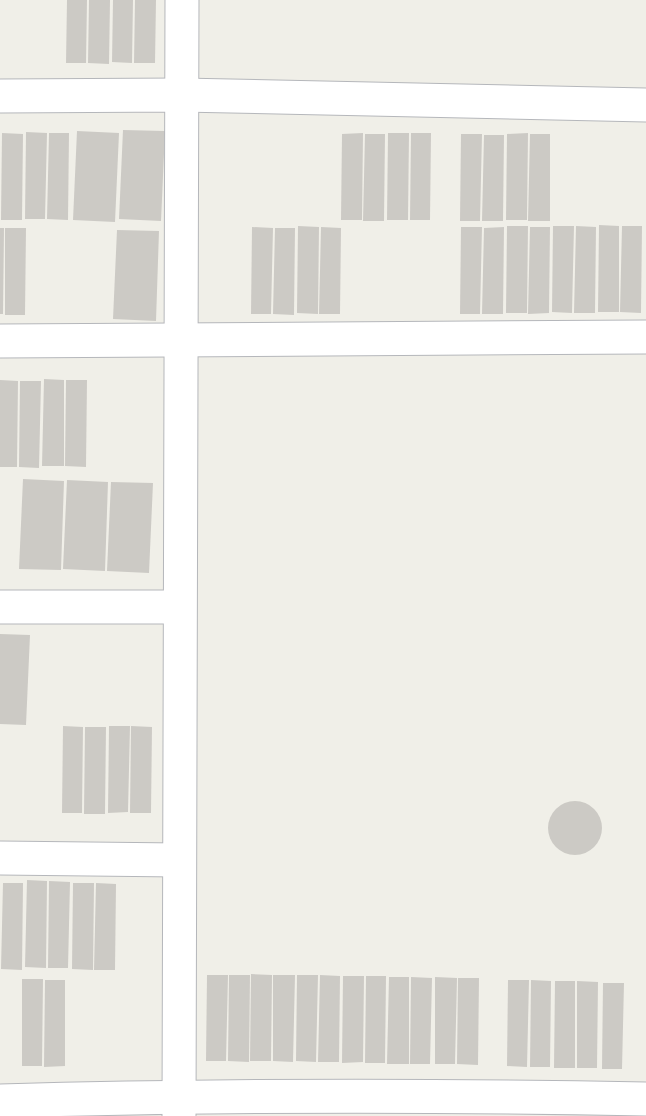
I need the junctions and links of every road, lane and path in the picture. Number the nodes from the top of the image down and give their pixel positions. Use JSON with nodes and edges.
{"nodes":[{"id":1,"x":182,"y":0,"type":"edge"},
{"id":2,"x":181,"y":95,"type":"junction"},
{"id":3,"x":0,"y":96,"type":"edge"},
{"id":4,"x":646,"y":105,"type":"edge"},
{"id":5,"x":646,"y":337,"type":"edge"},
{"id":6,"x":180,"y":339,"type":"junction"},
{"id":7,"x":0,"y":341,"type":"edge"},
{"id":8,"x":0,"y":607,"type":"edge"},
{"id":9,"x":179,"y":607,"type":"junction"},
{"id":10,"x":0,"y":858,"type":"edge"},
{"id":11,"x":179,"y":860,"type":"junction"},
{"id":12,"x":646,"y":1099,"type":"edge"},
{"id":13,"x":0,"y":1101,"type":"edge"},
{"id":14,"x":429,"y":1105,"type":"edge"},
{"id":15,"x":179,"y":1106,"type":"edge"}],
"edges":[{"from":1,"to":2,"type":"street"},
{"from":2,"to":3,"type":"street"},
{"from":2,"to":4,"type":"street"},
{"from":2,"to":6,"type":"street"},
{"from":5,"to":6,"type":"street"},
{"from":6,"to":7,"type":"street"},
{"from":6,"to":9,"type":"street"},
{"from":8,"to":9,"type":"street"},
{"from":9,"to":11,"type":"street"},
{"from":10,"to":11,"type":"street"},
{"from":11,"to":15,"type":"street"},
{"from":12,"to":14,"type":"street"},
{"from":13,"to":15,"type":"street"},
{"from":14,"to":15,"type":"street"}]}
